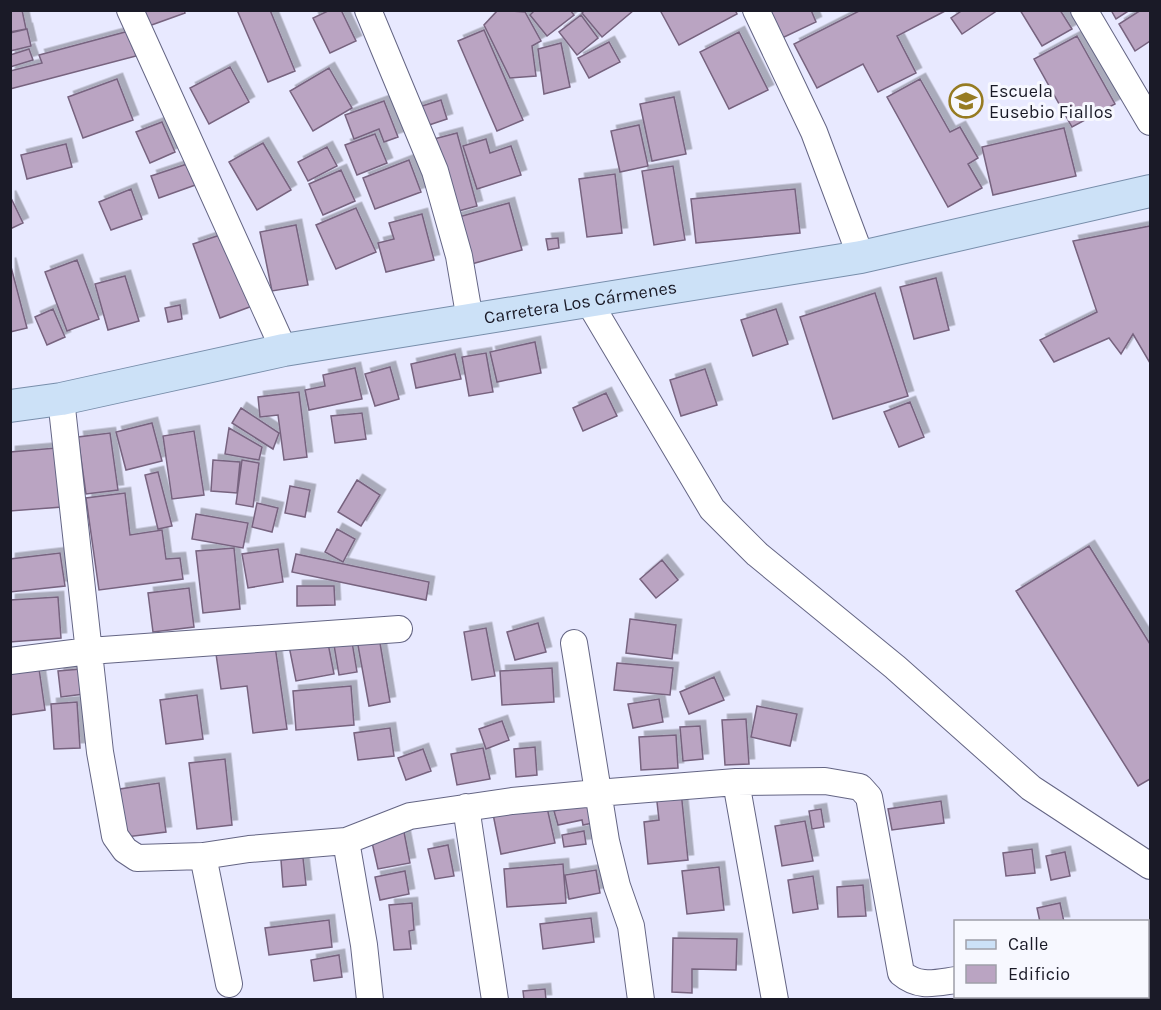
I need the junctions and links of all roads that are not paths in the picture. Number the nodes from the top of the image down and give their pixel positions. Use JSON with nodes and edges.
{"nodes":[{"id":1,"x":130,"y":10,"type":"edge"},
{"id":2,"x":368,"y":10,"type":"edge"},
{"id":3,"x":756,"y":10,"type":"edge"},
{"id":4,"x":1084,"y":10,"type":"edge"},
{"id":5,"x":1150,"y":122,"type":"edge"},
{"id":6,"x":1150,"y":191,"type":"edge"},
{"id":7,"x":861,"y":257,"type":"junction"},
{"id":8,"x":589,"y":302,"type":"junction"},
{"id":9,"x":470,"y":320,"type":"junction"},
{"id":10,"x":284,"y":350,"type":"junction"},
{"id":11,"x":61,"y":399,"type":"junction"},
{"id":12,"x":10,"y":406,"type":"edge"},
{"id":13,"x":399,"y":629,"type":"dead end"},
{"id":14,"x":574,"y":643,"type":"dead end"},
{"id":15,"x":89,"y":651,"type":"junction"},
{"id":16,"x":10,"y":661,"type":"edge"},
{"id":17,"x":736,"y":782,"type":"junction"},
{"id":18,"x":597,"y":793,"type":"junction"},
{"id":19,"x":466,"y":807,"type":"junction"},
{"id":20,"x":346,"y":841,"type":"junction"},
{"id":21,"x":203,"y":856,"type":"junction"},
{"id":22,"x":1150,"y":866,"type":"edge"},
{"id":23,"x":954,"y":980,"type":"edge"},
{"id":24,"x":229,"y":984,"type":"dead end"},
{"id":25,"x":370,"y":999,"type":"edge"},
{"id":26,"x":495,"y":999,"type":"edge"},
{"id":27,"x":641,"y":999,"type":"edge"},
{"id":28,"x":775,"y":999,"type":"edge"}],
"edges":[{"from":1,"to":10,"type":"street"},
{"from":2,"to":9,"type":"street"},
{"from":3,"to":7,"type":"street"},
{"from":4,"to":5,"type":"street"},
{"from":6,"to":7,"type":"main road","name":"Carretera Los Cármenes"},
{"from":7,"to":8,"type":"main road","name":"Carretera Los Cármenes"},
{"from":8,"to":9,"type":"main road","name":"Carretera Los Cármenes"},
{"from":8,"to":22,"type":"street"},
{"from":9,"to":10,"type":"main road","name":"Carretera Los Cármenes"},
{"from":10,"to":11,"type":"main road","name":"Carretera Los Cármenes"},
{"from":11,"to":12,"type":"main road","name":"Carretera Los Cármenes"},
{"from":11,"to":15,"type":"street"},
{"from":13,"to":15,"type":"street"},
{"from":14,"to":18,"type":"street"},
{"from":15,"to":16,"type":"street"},
{"from":15,"to":21,"type":"street"},
{"from":17,"to":18,"type":"street"},
{"from":17,"to":23,"type":"street"},
{"from":17,"to":28,"type":"street"},
{"from":18,"to":19,"type":"street"},
{"from":18,"to":27,"type":"street"},
{"from":19,"to":20,"type":"street"},
{"from":19,"to":26,"type":"street"},
{"from":20,"to":21,"type":"street"},
{"from":20,"to":25,"type":"street"},
{"from":21,"to":24,"type":"street"}]}
